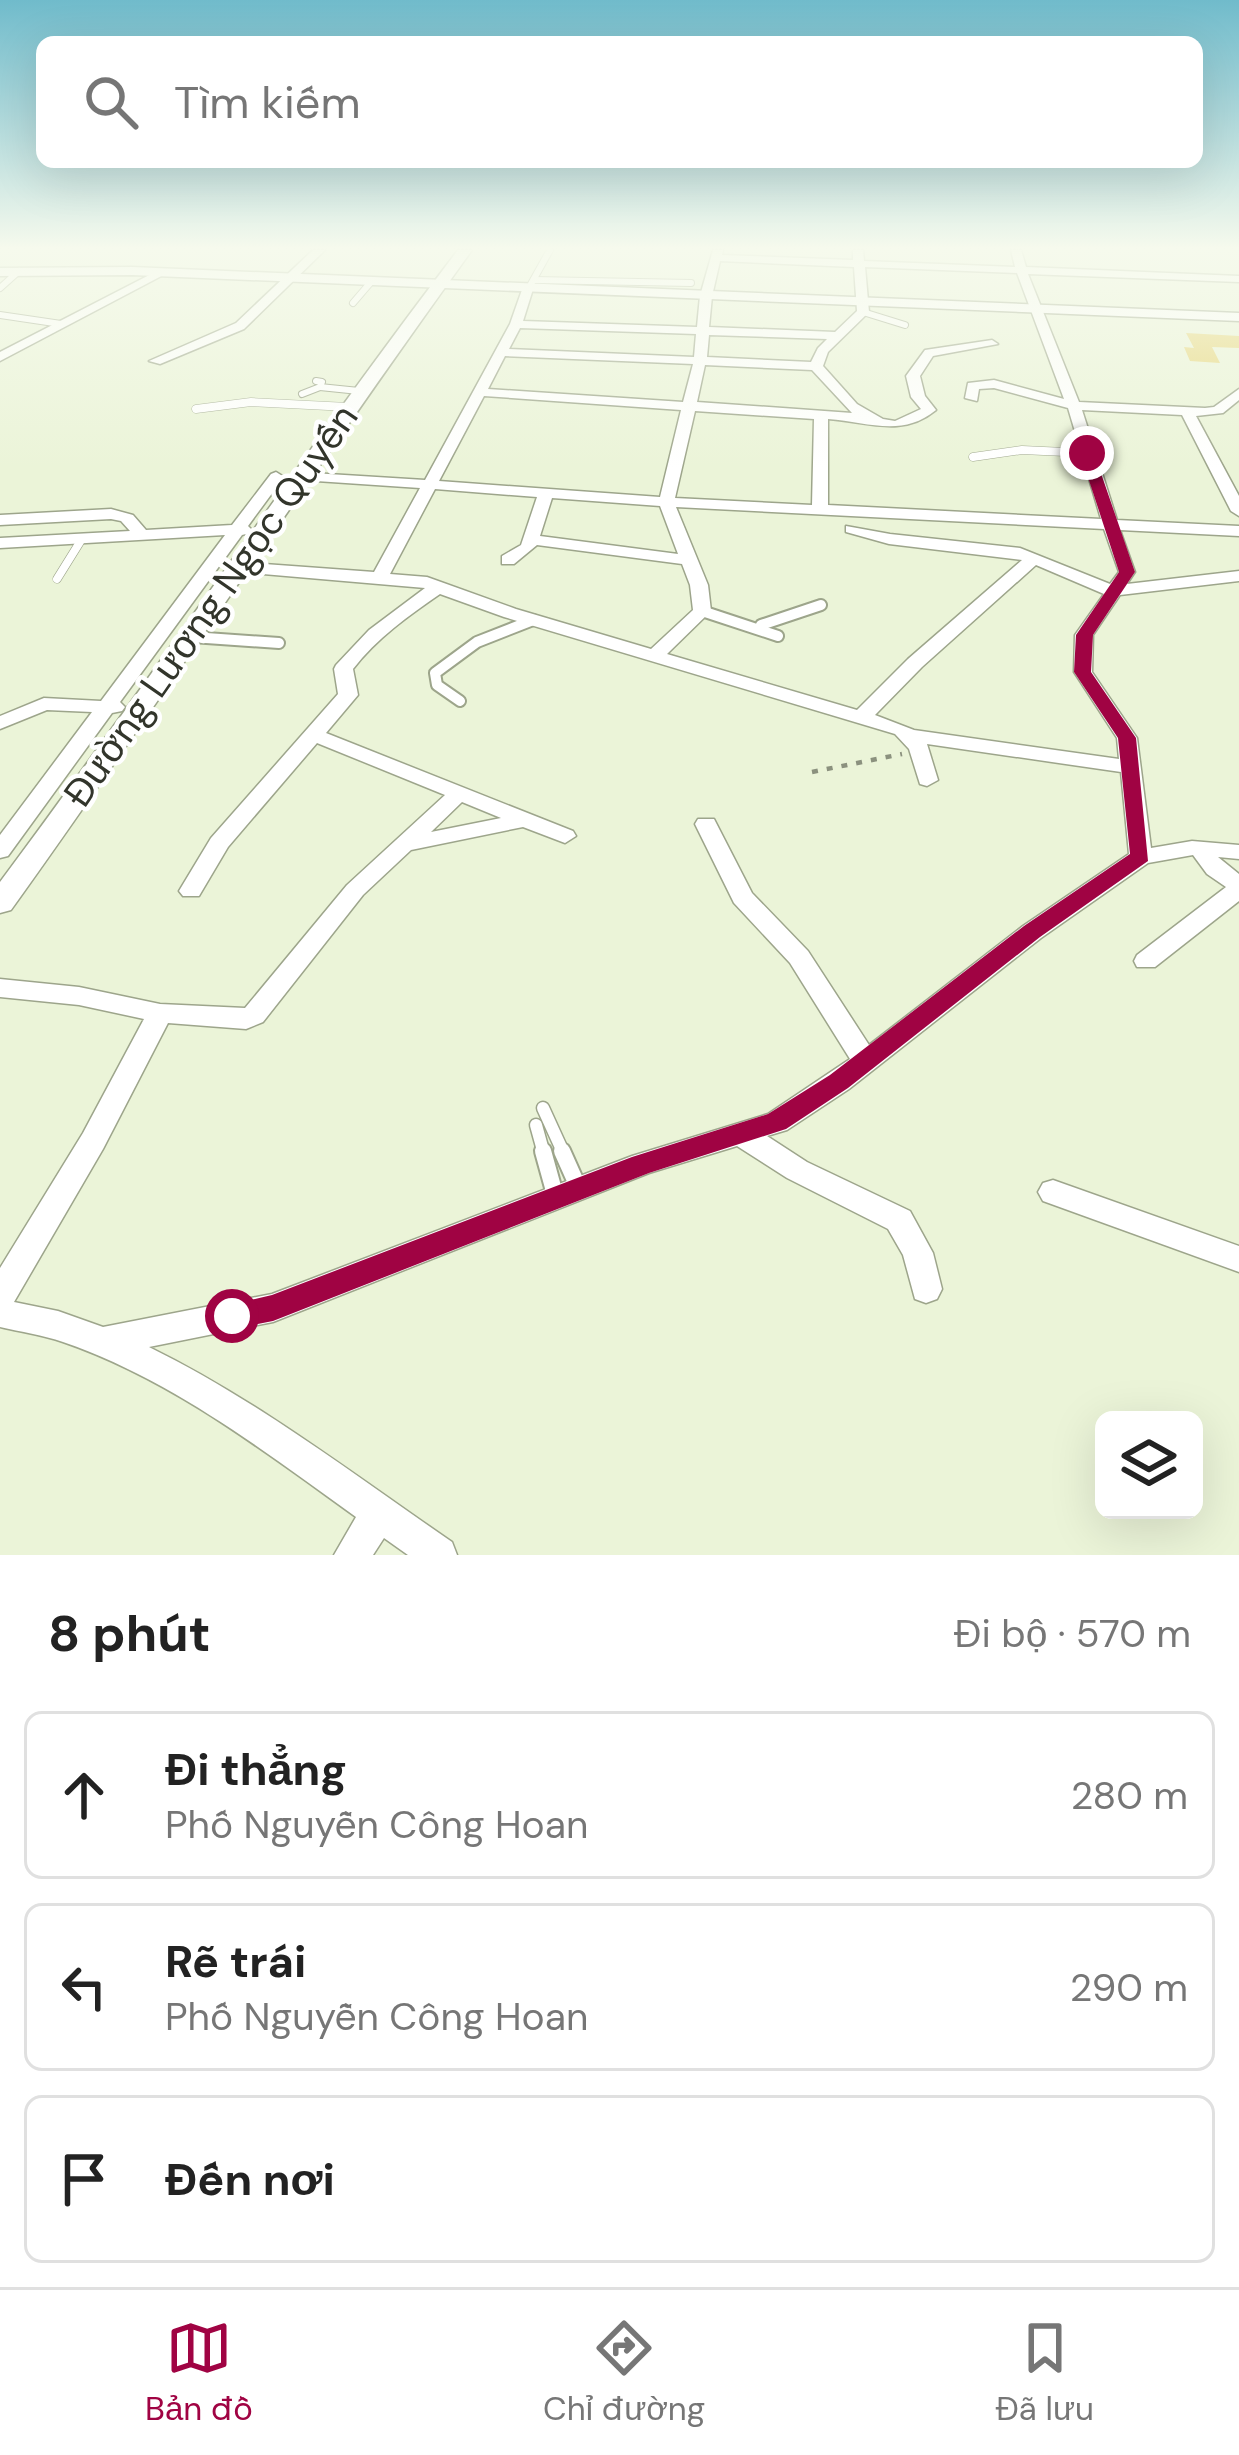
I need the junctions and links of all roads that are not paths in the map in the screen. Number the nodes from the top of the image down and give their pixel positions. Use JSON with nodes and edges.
{"nodes":[{"id":1,"x":51,"y":323,"type":"edge"},
{"id":2,"x":64,"y":323,"type":"edge"},
{"id":3,"x":244,"y":323,"type":"edge"},
{"id":4,"x":410,"y":323,"type":"edge"},
{"id":5,"x":704,"y":323,"type":"edge"},
{"id":6,"x":852,"y":323,"type":"edge"},
{"id":7,"x":899,"y":323,"type":"edge"},
{"id":8,"x":1038,"y":323,"type":"edge"},
{"id":9,"x":61,"y":324,"type":"junction"},
{"id":10,"x":516,"y":324,"type":"joint"},
{"id":11,"x":905,"y":325,"type":"dead end"},
{"id":12,"x":703,"y":330,"type":"junction"},
{"id":13,"x":842,"y":336,"type":"junction"},
{"id":14,"x":992,"y":344,"type":"dead end"},
{"id":15,"x":502,"y":352,"type":"junction"},
{"id":16,"x":0,"y":357,"type":"edge"},
{"id":17,"x":155,"y":361,"type":"dead end"},
{"id":18,"x":700,"y":361,"type":"junction"},
{"id":19,"x":816,"y":366,"type":"junction"},
{"id":20,"x":479,"y":392,"type":"junction"},
{"id":21,"x":1239,"y":392,"type":"edge"},
{"id":22,"x":302,"y":394,"type":"dead end"},
{"id":23,"x":972,"y":398,"type":"dead end"},
{"id":24,"x":354,"y":399,"type":"junction"},
{"id":25,"x":1074,"y":406,"type":"junction"},
{"id":26,"x":688,"y":408,"type":"junction"},
{"id":27,"x":196,"y":409,"type":"dead end"},
{"id":28,"x":1188,"y":412,"type":"junction"},
{"id":29,"x":821,"y":416,"type":"junction"},
{"id":30,"x":873,"y":418,"type":"junction"},
{"id":31,"x":1087,"y":453,"type":"junction"},
{"id":32,"x":973,"y":457,"type":"dead end"},
{"id":33,"x":301,"y":475,"type":"junction"},
{"id":34,"x":276,"y":477,"type":"dead end"},
{"id":35,"x":428,"y":485,"type":"junction"},
{"id":36,"x":546,"y":493,"type":"junction"},
{"id":37,"x":666,"y":502,"type":"junction"},
{"id":38,"x":820,"y":508,"type":"junction"},
{"id":39,"x":1239,"y":511,"type":"edge"},
{"id":40,"x":0,"y":520,"type":"edge"},
{"id":41,"x":1107,"y":523,"type":"junction"},
{"id":42,"x":852,"y":529,"type":"dead end"},
{"id":43,"x":236,"y":530,"type":"junction"},
{"id":44,"x":263,"y":530,"type":"junction"},
{"id":45,"x":1239,"y":531,"type":"edge"},
{"id":46,"x":141,"y":534,"type":"junction"},
{"id":47,"x":528,"y":539,"type":"junction"},
{"id":48,"x":80,"y":542,"type":"junction"},
{"id":49,"x":0,"y":543,"type":"edge"},
{"id":50,"x":1034,"y":558,"type":"junction"},
{"id":51,"x":508,"y":560,"type":"dead end"},
{"id":52,"x":688,"y":560,"type":"junction"},
{"id":53,"x":238,"y":567,"type":"junction"},
{"id":54,"x":380,"y":577,"type":"junction"},
{"id":55,"x":1231,"y":577,"type":"edge"},
{"id":56,"x":57,"y":579,"type":"dead end"},
{"id":57,"x":439,"y":587,"type":"junction"},
{"id":58,"x":1239,"y":590,"type":"edge"},
{"id":59,"x":1112,"y":591,"type":"junction"},
{"id":60,"x":821,"y":605,"type":"dead end"},
{"id":61,"x":702,"y":611,"type":"junction"},
{"id":62,"x":533,"y":620,"type":"junction"},
{"id":63,"x":759,"y":626,"type":"junction"},
{"id":64,"x":778,"y":636,"type":"dead end"},
{"id":65,"x":190,"y":637,"type":"junction"},
{"id":66,"x":279,"y":644,"type":"dead end"},
{"id":67,"x":653,"y":656,"type":"junction"},
{"id":68,"x":460,"y":701,"type":"dead end"},
{"id":69,"x":106,"y":706,"type":"junction"},
{"id":70,"x":142,"y":709,"type":"junction"},
{"id":71,"x":861,"y":718,"type":"junction"},
{"id":72,"x":0,"y":724,"type":"edge"},
{"id":73,"x":312,"y":734,"type":"junction"},
{"id":74,"x":916,"y":742,"type":"junction"},
{"id":75,"x":1131,"y":767,"type":"junction"},
{"id":76,"x":927,"y":780,"type":"dead end"},
{"id":77,"x":460,"y":793,"type":"junction"},
{"id":78,"x":524,"y":819,"type":"junction"},
{"id":79,"x":706,"y":824,"type":"dead end"},
{"id":80,"x":565,"y":836,"type":"dead end"},
{"id":81,"x":404,"y":845,"type":"junction"},
{"id":82,"x":1201,"y":849,"type":"junction"},
{"id":83,"x":0,"y":851,"type":"edge"},
{"id":84,"x":1239,"y":852,"type":"edge"},
{"id":85,"x":1141,"y":856,"type":"junction"},
{"id":86,"x":1239,"y":887,"type":"edge"},
{"id":87,"x":191,"y":892,"type":"dead end"},
{"id":88,"x":0,"y":903,"type":"edge"},
{"id":89,"x":1146,"y":961,"type":"dead end"},
{"id":90,"x":0,"y":988,"type":"edge"},
{"id":91,"x":160,"y":1013,"type":"junction"},
{"id":92,"x":865,"y":1061,"type":"junction"},
{"id":93,"x":543,"y":1108,"type":"dead end"},
{"id":94,"x":536,"y":1125,"type":"dead end"},
{"id":95,"x":742,"y":1134,"type":"junction"},
{"id":96,"x":1053,"y":1192,"type":"dead end"},
{"id":97,"x":568,"y":1193,"type":"junction"},
{"id":98,"x":1239,"y":1258,"type":"edge"},
{"id":99,"x":926,"y":1289,"type":"dead end"},
{"id":100,"x":0,"y":1296,"type":"edge"},
{"id":101,"x":0,"y":1313,"type":"edge"},
{"id":102,"x":108,"y":1340,"type":"junction"},
{"id":103,"x":380,"y":1514,"type":"junction"},
{"id":104,"x":352,"y":1555,"type":"edge"},
{"id":105,"x":439,"y":1555,"type":"edge"}],
"edges":[{"from":1,"to":9,"type":"lane"},
{"from":2,"to":9,"type":"street"},
{"from":3,"to":17,"type":"street"},
{"from":4,"to":24,"type":"main road","name":"Đường Lương Ngọc Quyến"},
{"from":5,"to":12,"type":"street"},
{"from":6,"to":13,"type":"street"},
{"from":7,"to":11,"type":"lane"},
{"from":8,"to":25,"type":"street"},
{"from":9,"to":16,"type":"street"},
{"from":10,"to":12,"type":"street"},
{"from":10,"to":15,"type":"street"},
{"from":12,"to":13,"type":"street"},
{"from":12,"to":18,"type":"street"},
{"from":13,"to":19,"type":"street"},
{"from":14,"to":30,"type":"street"},
{"from":15,"to":18,"type":"street"},
{"from":15,"to":20,"type":"street"},
{"from":18,"to":19,"type":"street"},
{"from":18,"to":26,"type":"street"},
{"from":19,"to":30,"type":"street"},
{"from":20,"to":26,"type":"street"},
{"from":20,"to":35,"type":"street"},
{"from":21,"to":28,"type":"street"},
{"from":22,"to":24,"type":"lane"},
{"from":23,"to":25,"type":"street"},
{"from":24,"to":27,"type":"lane"},
{"from":24,"to":33,"type":"main road","name":"Đường Lương Ngọc Quyến"},
{"from":25,"to":28,"type":"street"},
{"from":25,"to":31,"type":"street"},
{"from":26,"to":29,"type":"street"},
{"from":26,"to":37,"type":"street"},
{"from":28,"to":39,"type":"street"},
{"from":29,"to":30,"type":"street"},
{"from":29,"to":38,"type":"street"},
{"from":31,"to":32,"type":"lane"},
{"from":31,"to":41,"type":"street"},
{"from":33,"to":35,"type":"street"},
{"from":33,"to":44,"type":"main road","name":"Đường Lương Ngọc Quyến"},
{"from":34,"to":43,"type":"street"},
{"from":35,"to":36,"type":"street"},
{"from":35,"to":54,"type":"street"},
{"from":36,"to":37,"type":"street"},
{"from":36,"to":47,"type":"street"},
{"from":37,"to":38,"type":"street"},
{"from":37,"to":52,"type":"street"},
{"from":38,"to":41,"type":"street"},
{"from":40,"to":46,"type":"street"},
{"from":41,"to":45,"type":"street"},
{"from":41,"to":59,"type":"street"},
{"from":42,"to":50,"type":"street"},
{"from":43,"to":44,"type":"street"},
{"from":43,"to":46,"type":"street"},
{"from":43,"to":69,"type":"street"},
{"from":44,"to":53,"type":"main road","name":"Đường Lương Ngọc Quyến"},
{"from":46,"to":48,"type":"street"},
{"from":47,"to":51,"type":"street"},
{"from":47,"to":52,"type":"street"},
{"from":48,"to":49,"type":"street"},
{"from":48,"to":56,"type":"lane"},
{"from":50,"to":59,"type":"street"},
{"from":50,"to":71,"type":"street"},
{"from":52,"to":61,"type":"street"},
{"from":53,"to":54,"type":"street"},
{"from":53,"to":65,"type":"main road","name":"Đường Lương Ngọc Quyến"},
{"from":54,"to":57,"type":"street"},
{"from":55,"to":58,"type":"street"},
{"from":55,"to":59,"type":"street"},
{"from":57,"to":62,"type":"street"},
{"from":57,"to":73,"type":"street"},
{"from":59,"to":75,"type":"street"},
{"from":60,"to":63,"type":"lane"},
{"from":61,"to":63,"type":"lane"},
{"from":61,"to":67,"type":"street"},
{"from":62,"to":67,"type":"street"},
{"from":62,"to":68,"type":"lane"},
{"from":63,"to":64,"type":"lane"},
{"from":65,"to":66,"type":"lane"},
{"from":65,"to":70,"type":"main road","name":"Đường Lương Ngọc Quyến"},
{"from":67,"to":71,"type":"street"},
{"from":69,"to":70,"type":"street"},
{"from":69,"to":72,"type":"street"},
{"from":69,"to":83,"type":"street"},
{"from":70,"to":88,"type":"main road","name":"Đường Lương Ngọc Quyến"},
{"from":71,"to":74,"type":"street"},
{"from":73,"to":77,"type":"street"},
{"from":73,"to":87,"type":"street"},
{"from":74,"to":75,"type":"street"},
{"from":74,"to":76,"type":"street"},
{"from":75,"to":85,"type":"street"},
{"from":77,"to":78,"type":"street"},
{"from":77,"to":81,"type":"street"},
{"from":78,"to":80,"type":"street"},
{"from":78,"to":81,"type":"street"},
{"from":79,"to":92,"type":"street"},
{"from":81,"to":91,"type":"street"},
{"from":82,"to":84,"type":"street"},
{"from":82,"to":85,"type":"street"},
{"from":82,"to":86,"type":"street"},
{"from":85,"to":92,"type":"street"},
{"from":86,"to":89,"type":"street"},
{"from":90,"to":91,"type":"street"},
{"from":91,"to":100,"type":"street"},
{"from":92,"to":95,"type":"street"},
{"from":93,"to":97,"type":"lane"},
{"from":94,"to":97,"type":"lane"},
{"from":95,"to":97,"type":"street"},
{"from":95,"to":99,"type":"street"},
{"from":96,"to":98,"type":"street"},
{"from":97,"to":102,"type":"street"},
{"from":101,"to":102,"type":"street"},
{"from":102,"to":103,"type":"street"},
{"from":103,"to":104,"type":"street"},
{"from":103,"to":105,"type":"street"}]}
